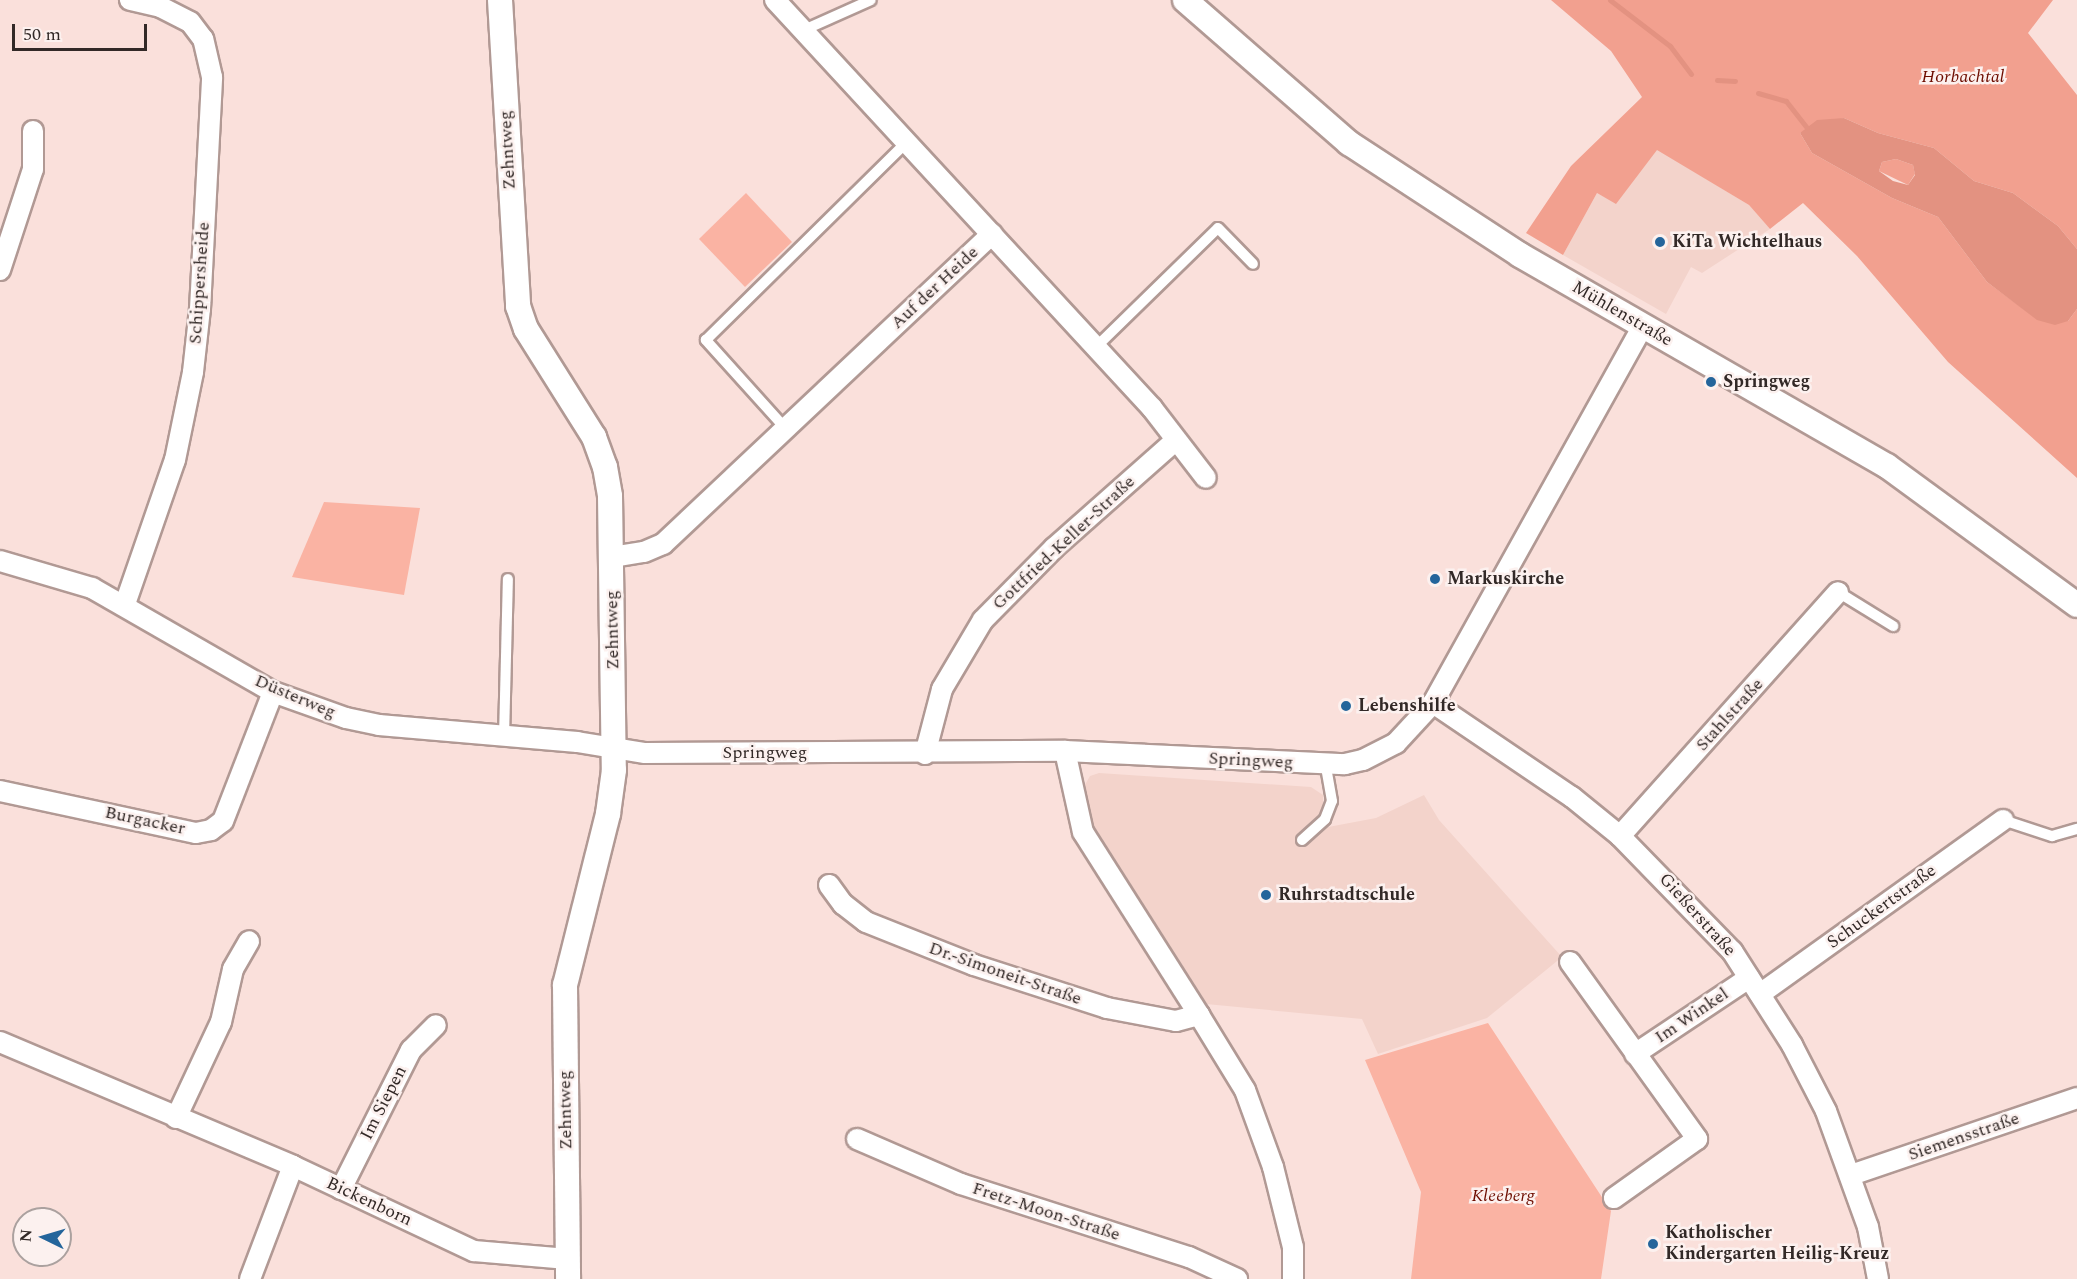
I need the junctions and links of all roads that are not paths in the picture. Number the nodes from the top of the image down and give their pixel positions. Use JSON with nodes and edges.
{"nodes":[{"id":1,"x":130,"y":0,"type":"edge"},
{"id":2,"x":500,"y":0,"type":"edge"},
{"id":3,"x":775,"y":0,"type":"edge"},
{"id":4,"x":871,"y":0,"type":"edge"},
{"id":5,"x":1185,"y":0,"type":"edge"},
{"id":6,"x":804,"y":30,"type":"junction"},
{"id":7,"x":33,"y":131,"type":"dead end"},
{"id":8,"x":908,"y":141,"type":"junction"},
{"id":9,"x":992,"y":234,"type":"junction"},
{"id":10,"x":1253,"y":264,"type":"dead end"},
{"id":11,"x":0,"y":270,"type":"edge"},
{"id":12,"x":1643,"y":326,"type":"junction"},
{"id":13,"x":1096,"y":347,"type":"junction"},
{"id":14,"x":786,"y":429,"type":"junction"},
{"id":15,"x":1174,"y":441,"type":"junction"},
{"id":16,"x":1206,"y":478,"type":"dead end"},
{"id":17,"x":612,"y":557,"type":"junction"},
{"id":18,"x":0,"y":561,"type":"edge"},
{"id":19,"x":508,"y":579,"type":"dead end"},
{"id":20,"x":1838,"y":592,"type":"joint"},
{"id":21,"x":125,"y":604,"type":"junction"},
{"id":22,"x":2077,"y":605,"type":"edge"},
{"id":23,"x":1893,"y":626,"type":"dead end"},
{"id":24,"x":273,"y":692,"type":"junction"},
{"id":25,"x":1433,"y":703,"type":"junction"},
{"id":26,"x":504,"y":738,"type":"junction"},
{"id":27,"x":615,"y":749,"type":"junction"},
{"id":28,"x":1065,"y":751,"type":"junction"},
{"id":29,"x":925,"y":754,"type":"junction"},
{"id":30,"x":1326,"y":766,"type":"junction"},
{"id":31,"x":0,"y":791,"type":"edge"},
{"id":32,"x":2003,"y":820,"type":"joint"},
{"id":33,"x":2077,"y":829,"type":"edge"},
{"id":34,"x":1620,"y":836,"type":"junction"},
{"id":35,"x":1302,"y":840,"type":"dead end"},
{"id":36,"x":829,"y":885,"type":"dead end"},
{"id":37,"x":249,"y":940,"type":"dead end"},
{"id":38,"x":1570,"y":962,"type":"dead end"},
{"id":39,"x":1754,"y":986,"type":"junction"},
{"id":40,"x":1199,"y":1015,"type":"junction"},
{"id":41,"x":436,"y":1025,"type":"dead end"},
{"id":42,"x":0,"y":1042,"type":"edge"},
{"id":43,"x":1635,"y":1054,"type":"junction"},
{"id":44,"x":2077,"y":1098,"type":"edge"},
{"id":45,"x":177,"y":1118,"type":"junction"},
{"id":46,"x":857,"y":1139,"type":"dead end"},
{"id":47,"x":293,"y":1166,"type":"junction"},
{"id":48,"x":1851,"y":1175,"type":"junction"},
{"id":49,"x":341,"y":1189,"type":"junction"},
{"id":50,"x":1614,"y":1198,"type":"dead end"},
{"id":51,"x":568,"y":1269,"type":"edge"},
{"id":52,"x":250,"y":1279,"type":"edge"},
{"id":53,"x":1237,"y":1279,"type":"edge"},
{"id":54,"x":1293,"y":1279,"type":"edge"},
{"id":55,"x":1878,"y":1279,"type":"edge"}],
"edges":[{"from":1,"to":21,"type":"street","name":"Schippersheide"},
{"from":2,"to":17,"type":"street","name":"Zehntweg"},
{"from":3,"to":6,"type":"street","name":"Auf der Heide"},
{"from":4,"to":6,"type":"lane"},
{"from":5,"to":12,"type":"street","name":"Mühlenstraße"},
{"from":6,"to":8,"type":"street","name":"Auf der Heide"},
{"from":7,"to":11,"type":"street"},
{"from":8,"to":9,"type":"street","name":"Auf der Heide"},
{"from":8,"to":14,"type":"lane"},
{"from":9,"to":13,"type":"street"},
{"from":9,"to":14,"type":"street","name":"Auf der Heide"},
{"from":10,"to":13,"type":"lane"},
{"from":12,"to":22,"type":"street","name":"Mühlenstraße"},
{"from":12,"to":25,"type":"street","name":"Springweg"},
{"from":13,"to":15,"type":"street"},
{"from":14,"to":17,"type":"street","name":"Auf der Heide"},
{"from":15,"to":16,"type":"street"},
{"from":15,"to":29,"type":"street","name":"Gottfried-Keller-Straße"},
{"from":17,"to":27,"type":"street","name":"Zehntweg"},
{"from":18,"to":21,"type":"street","name":"Düsterweg"},
{"from":19,"to":26,"type":"lane"},
{"from":20,"to":23,"type":"lane"},
{"from":20,"to":34,"type":"street","name":"Stahlstraße"},
{"from":21,"to":24,"type":"street","name":"Düsterweg"},
{"from":24,"to":26,"type":"street","name":"Düsterweg"},
{"from":24,"to":31,"type":"street","name":"Burgacker"},
{"from":25,"to":30,"type":"street","name":"Springweg"},
{"from":25,"to":34,"type":"street","name":"Gießerstraße"},
{"from":26,"to":27,"type":"street","name":"Düsterweg"},
{"from":27,"to":29,"type":"street","name":"Springweg"},
{"from":27,"to":51,"type":"street","name":"Zehntweg"},
{"from":28,"to":29,"type":"street","name":"Springweg"},
{"from":28,"to":30,"type":"street","name":"Springweg"},
{"from":28,"to":40,"type":"street"},
{"from":30,"to":35,"type":"lane"},
{"from":32,"to":33,"type":"lane"},
{"from":32,"to":39,"type":"street","name":"Schuckertstraße"},
{"from":34,"to":39,"type":"street","name":"Gießerstraße"},
{"from":36,"to":40,"type":"street","name":"Dr.-Simoneit-Straße"},
{"from":37,"to":45,"type":"street"},
{"from":38,"to":43,"type":"street","name":"Im Winkel"},
{"from":39,"to":43,"type":"street","name":"Im Winkel"},
{"from":39,"to":48,"type":"street","name":"Gießerstraße"},
{"from":40,"to":54,"type":"street"},
{"from":41,"to":49,"type":"street","name":"Im Siepen"},
{"from":42,"to":45,"type":"street","name":"Bickenborn"},
{"from":43,"to":50,"type":"street","name":"Im Winkel"},
{"from":44,"to":48,"type":"street","name":"Siemensstraße"},
{"from":45,"to":47,"type":"street","name":"Bickenborn"},
{"from":46,"to":53,"type":"street","name":"Fretz-Moon-Straße"},
{"from":47,"to":49,"type":"street","name":"Bickenborn"},
{"from":47,"to":52,"type":"street"},
{"from":48,"to":55,"type":"street","name":"Gießerstraße"},
{"from":49,"to":51,"type":"street","name":"Bickenborn"}]}
